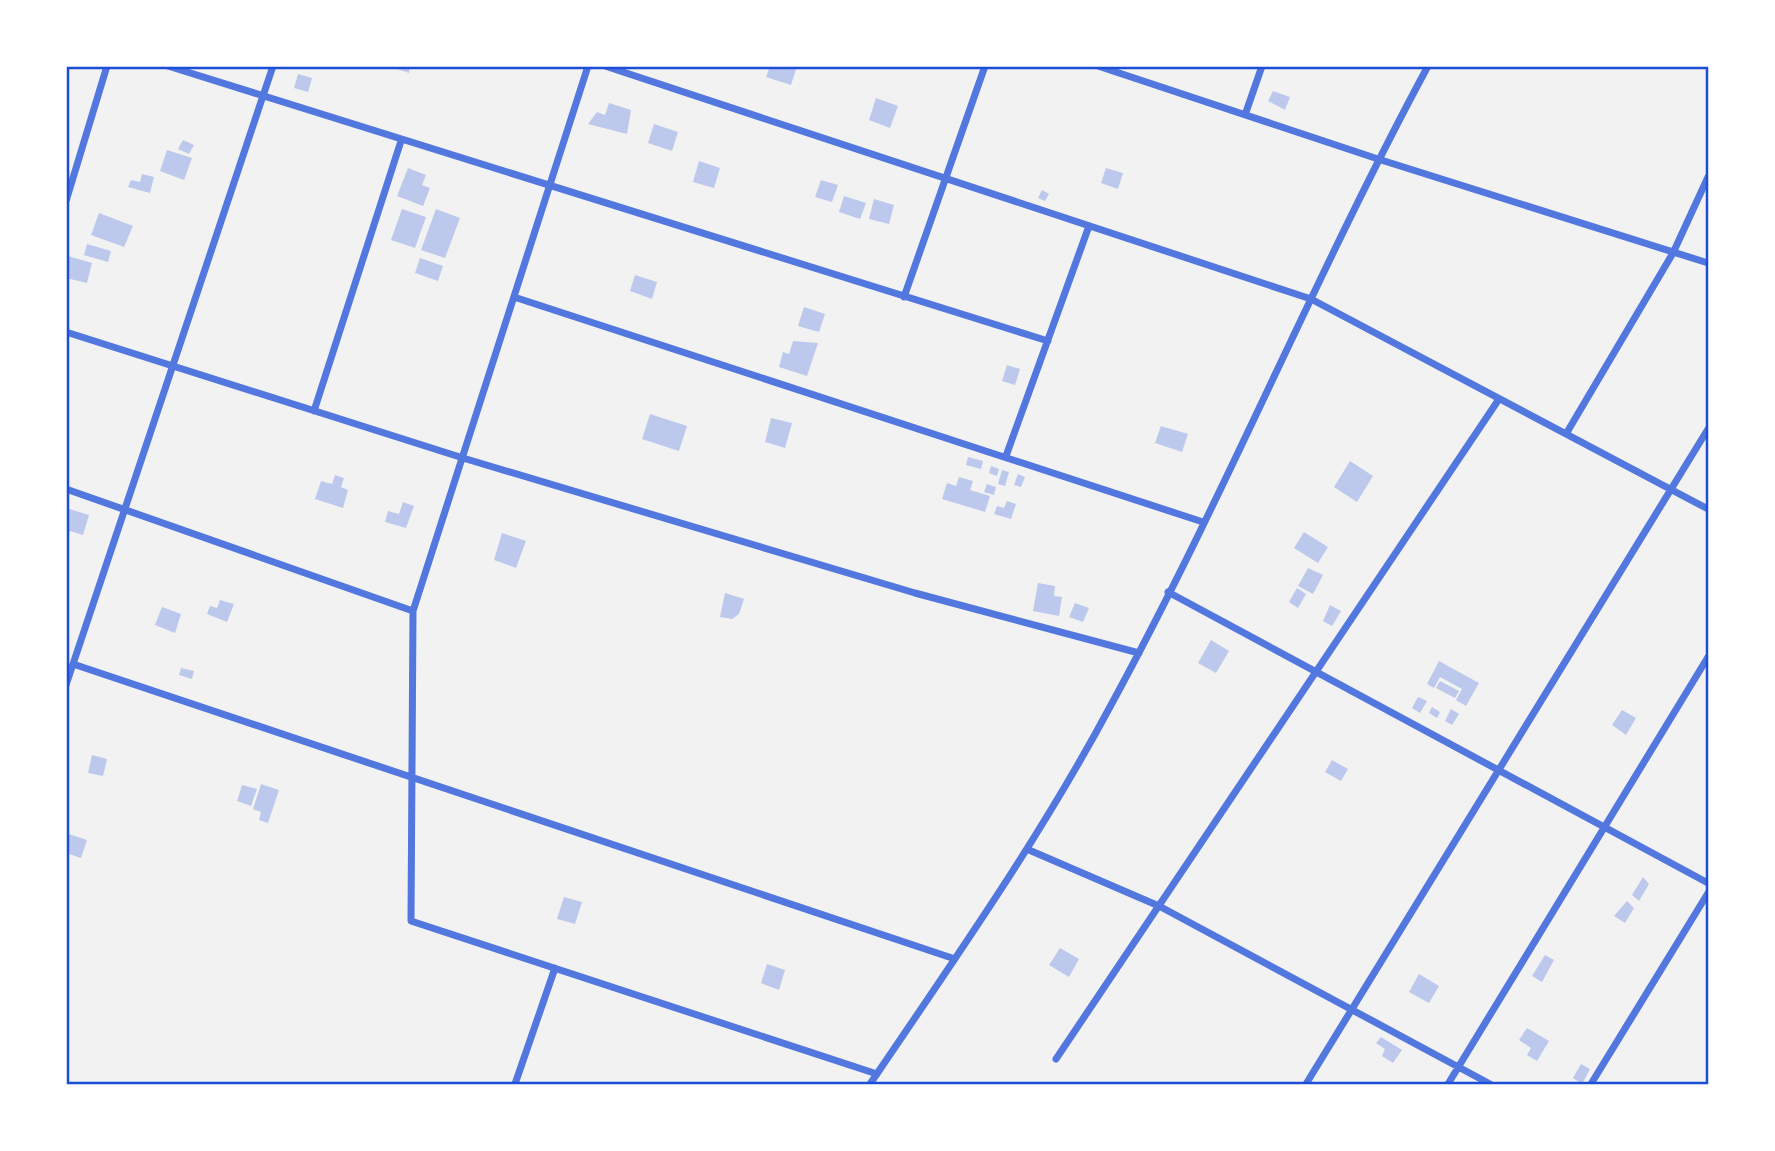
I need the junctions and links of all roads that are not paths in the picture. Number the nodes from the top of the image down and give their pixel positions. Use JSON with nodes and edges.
{"nodes":[{"id":1,"x":107,"y":66,"type":"edge"},
{"id":2,"x":168,"y":66,"type":"edge"},
{"id":3,"x":273,"y":66,"type":"edge"},
{"id":4,"x":588,"y":66,"type":"edge"},
{"id":5,"x":604,"y":66,"type":"edge"},
{"id":6,"x":985,"y":66,"type":"edge"},
{"id":7,"x":1098,"y":66,"type":"edge"},
{"id":8,"x":1262,"y":66,"type":"edge"},
{"id":9,"x":1428,"y":66,"type":"edge"},
{"id":10,"x":1111,"y":69,"type":"edge"},
{"id":11,"x":263,"y":97,"type":"junction"},
{"id":12,"x":1245,"y":115,"type":"junction"},
{"id":13,"x":401,"y":141,"type":"junction"},
{"id":14,"x":1378,"y":159,"type":"junction"},
{"id":15,"x":1709,"y":177,"type":"edge"},
{"id":16,"x":946,"y":179,"type":"junction"},
{"id":17,"x":549,"y":187,"type":"junction"},
{"id":18,"x":66,"y":201,"type":"edge"},
{"id":19,"x":1089,"y":226,"type":"junction"},
{"id":20,"x":1673,"y":253,"type":"junction"},
{"id":21,"x":1709,"y":263,"type":"edge"},
{"id":22,"x":514,"y":297,"type":"junction"},
{"id":23,"x":904,"y":297,"type":"junction"},
{"id":24,"x":1311,"y":299,"type":"junction"},
{"id":25,"x":66,"y":332,"type":"edge"},
{"id":26,"x":1048,"y":341,"type":"junction"},
{"id":27,"x":174,"y":368,"type":"junction"},
{"id":28,"x":1499,"y":399,"type":"junction"},
{"id":29,"x":314,"y":411,"type":"junction"},
{"id":30,"x":1709,"y":429,"type":"edge"},
{"id":31,"x":1566,"y":434,"type":"junction"},
{"id":32,"x":1006,"y":456,"type":"junction"},
{"id":33,"x":463,"y":457,"type":"junction"},
{"id":34,"x":66,"y":489,"type":"edge"},
{"id":35,"x":1672,"y":489,"type":"junction"},
{"id":36,"x":1709,"y":509,"type":"edge"},
{"id":37,"x":126,"y":510,"type":"junction"},
{"id":38,"x":1203,"y":522,"type":"junction"},
{"id":39,"x":1168,"y":592,"type":"junction"},
{"id":40,"x":413,"y":611,"type":"junction"},
{"id":41,"x":1139,"y":653,"type":"junction"},
{"id":42,"x":1709,"y":657,"type":"edge"},
{"id":43,"x":74,"y":664,"type":"junction"},
{"id":44,"x":1316,"y":672,"type":"junction"},
{"id":45,"x":66,"y":685,"type":"edge"},
{"id":46,"x":1499,"y":770,"type":"junction"},
{"id":47,"x":412,"y":777,"type":"junction"},
{"id":48,"x":1606,"y":827,"type":"junction"},
{"id":49,"x":1030,"y":850,"type":"junction"},
{"id":50,"x":1709,"y":883,"type":"edge"},
{"id":51,"x":1709,"y":893,"type":"edge"},
{"id":52,"x":1158,"y":906,"type":"junction"},
{"id":53,"x":955,"y":959,"type":"junction"},
{"id":54,"x":555,"y":968,"type":"junction"},
{"id":55,"x":1352,"y":1010,"type":"junction"},
{"id":56,"x":1056,"y":1059,"type":"dead end"},
{"id":57,"x":1459,"y":1067,"type":"junction"},
{"id":58,"x":877,"y":1074,"type":"junction"},
{"id":59,"x":515,"y":1084,"type":"edge"},
{"id":60,"x":870,"y":1084,"type":"edge"},
{"id":61,"x":1306,"y":1084,"type":"edge"},
{"id":62,"x":1448,"y":1084,"type":"edge"},
{"id":63,"x":1490,"y":1084,"type":"edge"},
{"id":64,"x":1591,"y":1084,"type":"edge"}],
"edges":[{"from":1,"to":18,"type":"street"},
{"from":2,"to":11,"type":"street"},
{"from":3,"to":11,"type":"street"},
{"from":4,"to":17,"type":"street"},
{"from":5,"to":16,"type":"street"},
{"from":6,"to":16,"type":"street"},
{"from":7,"to":10,"type":"street"},
{"from":8,"to":12,"type":"street"},
{"from":9,"to":14,"type":"street"},
{"from":10,"to":12,"type":"street"},
{"from":11,"to":13,"type":"street"},
{"from":11,"to":27,"type":"street"},
{"from":12,"to":14,"type":"street"},
{"from":13,"to":17,"type":"street"},
{"from":13,"to":29,"type":"street"},
{"from":14,"to":20,"type":"street"},
{"from":14,"to":24,"type":"street"},
{"from":15,"to":20,"type":"street"},
{"from":16,"to":19,"type":"street"},
{"from":16,"to":23,"type":"street"},
{"from":17,"to":22,"type":"street"},
{"from":17,"to":23,"type":"street"},
{"from":19,"to":24,"type":"street"},
{"from":19,"to":26,"type":"street"},
{"from":20,"to":21,"type":"street"},
{"from":20,"to":31,"type":"street"},
{"from":22,"to":32,"type":"street"},
{"from":22,"to":33,"type":"street"},
{"from":23,"to":26,"type":"street"},
{"from":24,"to":28,"type":"street"},
{"from":24,"to":38,"type":"street"},
{"from":25,"to":27,"type":"street"},
{"from":26,"to":32,"type":"street"},
{"from":27,"to":29,"type":"street"},
{"from":27,"to":37,"type":"street"},
{"from":28,"to":31,"type":"street"},
{"from":28,"to":44,"type":"street"},
{"from":29,"to":33,"type":"street"},
{"from":30,"to":35,"type":"street"},
{"from":31,"to":35,"type":"street"},
{"from":32,"to":38,"type":"street"},
{"from":33,"to":40,"type":"street"},
{"from":33,"to":41,"type":"street"},
{"from":34,"to":37,"type":"street"},
{"from":35,"to":36,"type":"street"},
{"from":35,"to":46,"type":"street"},
{"from":37,"to":40,"type":"street"},
{"from":37,"to":43,"type":"street"},
{"from":38,"to":39,"type":"street"},
{"from":39,"to":41,"type":"street"},
{"from":39,"to":44,"type":"street"},
{"from":40,"to":47,"type":"street"},
{"from":41,"to":49,"type":"street"},
{"from":42,"to":48,"type":"street"},
{"from":43,"to":45,"type":"street"},
{"from":43,"to":47,"type":"street"},
{"from":44,"to":46,"type":"street"},
{"from":44,"to":52,"type":"street"},
{"from":46,"to":48,"type":"street"},
{"from":46,"to":55,"type":"street"},
{"from":47,"to":53,"type":"street"},
{"from":47,"to":54,"type":"street"},
{"from":48,"to":50,"type":"street"},
{"from":48,"to":57,"type":"street"},
{"from":49,"to":52,"type":"street"},
{"from":49,"to":53,"type":"street"},
{"from":51,"to":64,"type":"street"},
{"from":52,"to":55,"type":"street"},
{"from":52,"to":56,"type":"street"},
{"from":53,"to":58,"type":"street"},
{"from":54,"to":58,"type":"street"},
{"from":54,"to":59,"type":"street"},
{"from":55,"to":57,"type":"street"},
{"from":55,"to":61,"type":"street"},
{"from":57,"to":62,"type":"street"},
{"from":57,"to":63,"type":"street"},
{"from":58,"to":60,"type":"street"}]}
